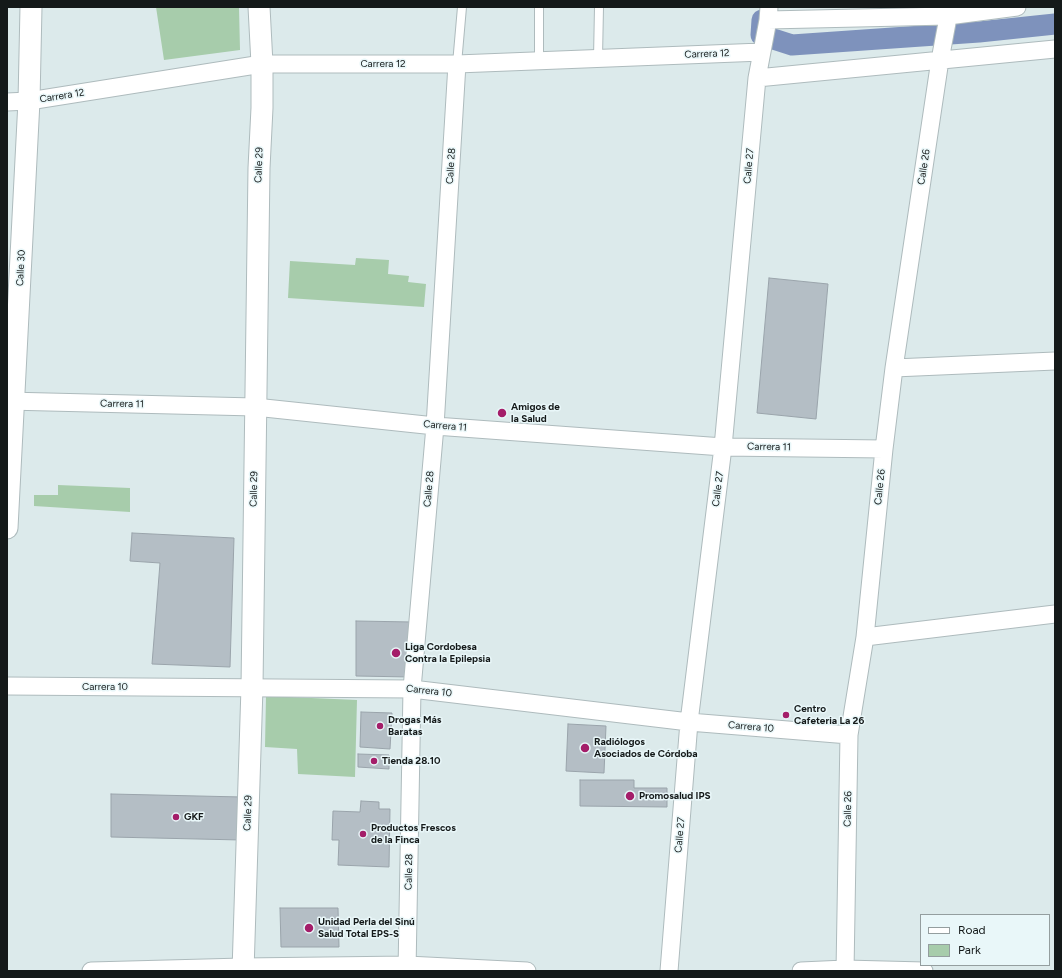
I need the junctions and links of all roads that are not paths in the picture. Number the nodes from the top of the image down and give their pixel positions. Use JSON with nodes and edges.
{"nodes":[{"id":1,"x":31,"y":7,"type":"edge"},
{"id":2,"x":259,"y":7,"type":"edge"},
{"id":3,"x":462,"y":7,"type":"edge"},
{"id":4,"x":539,"y":7,"type":"edge"},
{"id":5,"x":599,"y":7,"type":"edge"},
{"id":6,"x":1017,"y":7,"type":"edge"},
{"id":7,"x":948,"y":17,"type":"edge"},
{"id":8,"x":766,"y":30,"type":"edge"},
{"id":9,"x":1055,"y":49,"type":"edge"},
{"id":10,"x":941,"y":55,"type":"junction"},
{"id":11,"x":598,"y":58,"type":"junction"},
{"id":12,"x":539,"y":60,"type":"junction"},
{"id":13,"x":262,"y":64,"type":"junction"},
{"id":14,"x":457,"y":64,"type":"junction"},
{"id":15,"x":757,"y":78,"type":"junction"},
{"id":16,"x":29,"y":101,"type":"junction"},
{"id":17,"x":7,"y":102,"type":"edge"},
{"id":18,"x":1055,"y":361,"type":"edge"},
{"id":19,"x":894,"y":368,"type":"junction"},
{"id":20,"x":11,"y":401,"type":"edge"},
{"id":21,"x":255,"y":406,"type":"junction"},
{"id":22,"x":435,"y":426,"type":"junction"},
{"id":23,"x":723,"y":447,"type":"junction"},
{"id":24,"x":884,"y":449,"type":"junction"},
{"id":25,"x":7,"y":528,"type":"edge"},
{"id":26,"x":1055,"y":614,"type":"edge"},
{"id":27,"x":865,"y":637,"type":"junction"},
{"id":28,"x":7,"y":686,"type":"edge"},
{"id":29,"x":252,"y":687,"type":"junction"},
{"id":30,"x":412,"y":689,"type":"junction"},
{"id":31,"x":689,"y":722,"type":"junction"},
{"id":32,"x":849,"y":735,"type":"junction"},
{"id":33,"x":407,"y":968,"type":"edge"},
{"id":34,"x":243,"y":969,"type":"edge"},
{"id":35,"x":845,"y":970,"type":"edge"},
{"id":36,"x":91,"y":971,"type":"edge"},
{"id":37,"x":527,"y":971,"type":"edge"},
{"id":38,"x":669,"y":971,"type":"edge"},
{"id":39,"x":801,"y":971,"type":"edge"},
{"id":40,"x":924,"y":971,"type":"edge"}],
"edges":[{"from":1,"to":16,"type":"street","name":"Calle 30"},
{"from":2,"to":13,"type":"street","name":"Calle 29"},
{"from":3,"to":14,"type":"lane","name":"Calle 28"},
{"from":4,"to":12,"type":"lane"},
{"from":5,"to":11,"type":"lane"},
{"from":6,"to":7,"type":"street","name":"Carrera 12"},
{"from":7,"to":8,"type":"street","name":"Carrera 12"},
{"from":7,"to":10,"type":"street","name":"Calle 26"},
{"from":8,"to":11,"type":"street","name":"Carrera 12"},
{"from":8,"to":15,"type":"street","name":"Calle 27"},
{"from":9,"to":10,"type":"street"},
{"from":10,"to":15,"type":"street"},
{"from":10,"to":19,"type":"street","name":"Calle 26"},
{"from":11,"to":12,"type":"street","name":"Carrera 12"},
{"from":12,"to":14,"type":"street","name":"Carrera 12"},
{"from":13,"to":14,"type":"street","name":"Carrera 12"},
{"from":13,"to":16,"type":"street","name":"Carrera 12"},
{"from":13,"to":21,"type":"street","name":"Calle 29"},
{"from":14,"to":22,"type":"street","name":"Calle 28"},
{"from":15,"to":23,"type":"street","name":"Calle 27"},
{"from":16,"to":17,"type":"street","name":"Carrera 12"},
{"from":16,"to":20,"type":"street","name":"Calle 30"},
{"from":18,"to":19,"type":"street"},
{"from":19,"to":24,"type":"street","name":"Calle 26"},
{"from":20,"to":21,"type":"street","name":"Carrera 11"},
{"from":20,"to":25,"type":"street","name":"Calle 30"},
{"from":21,"to":22,"type":"street","name":"Carrera 11"},
{"from":21,"to":29,"type":"street","name":"Calle 29"},
{"from":22,"to":23,"type":"street","name":"Carrera 11"},
{"from":22,"to":30,"type":"street","name":"Calle 28"},
{"from":23,"to":24,"type":"street","name":"Carrera 11"},
{"from":23,"to":31,"type":"street","name":"Calle 27"},
{"from":24,"to":27,"type":"street","name":"Calle 26"},
{"from":26,"to":27,"type":"street"},
{"from":27,"to":32,"type":"street","name":"Calle 26"},
{"from":28,"to":29,"type":"street","name":"Carrera 10"},
{"from":29,"to":30,"type":"street","name":"Carrera 10"},
{"from":29,"to":34,"type":"street","name":"Calle 29"},
{"from":30,"to":31,"type":"street","name":"Carrera 10"},
{"from":30,"to":33,"type":"street","name":"Calle 28"},
{"from":31,"to":32,"type":"street","name":"Carrera 10"},
{"from":31,"to":38,"type":"street","name":"Calle 27"},
{"from":32,"to":35,"type":"street","name":"Calle 26"},
{"from":33,"to":34,"type":"street"},
{"from":33,"to":37,"type":"street"},
{"from":34,"to":36,"type":"street"},
{"from":35,"to":39,"type":"street"},
{"from":35,"to":40,"type":"street"}]}
